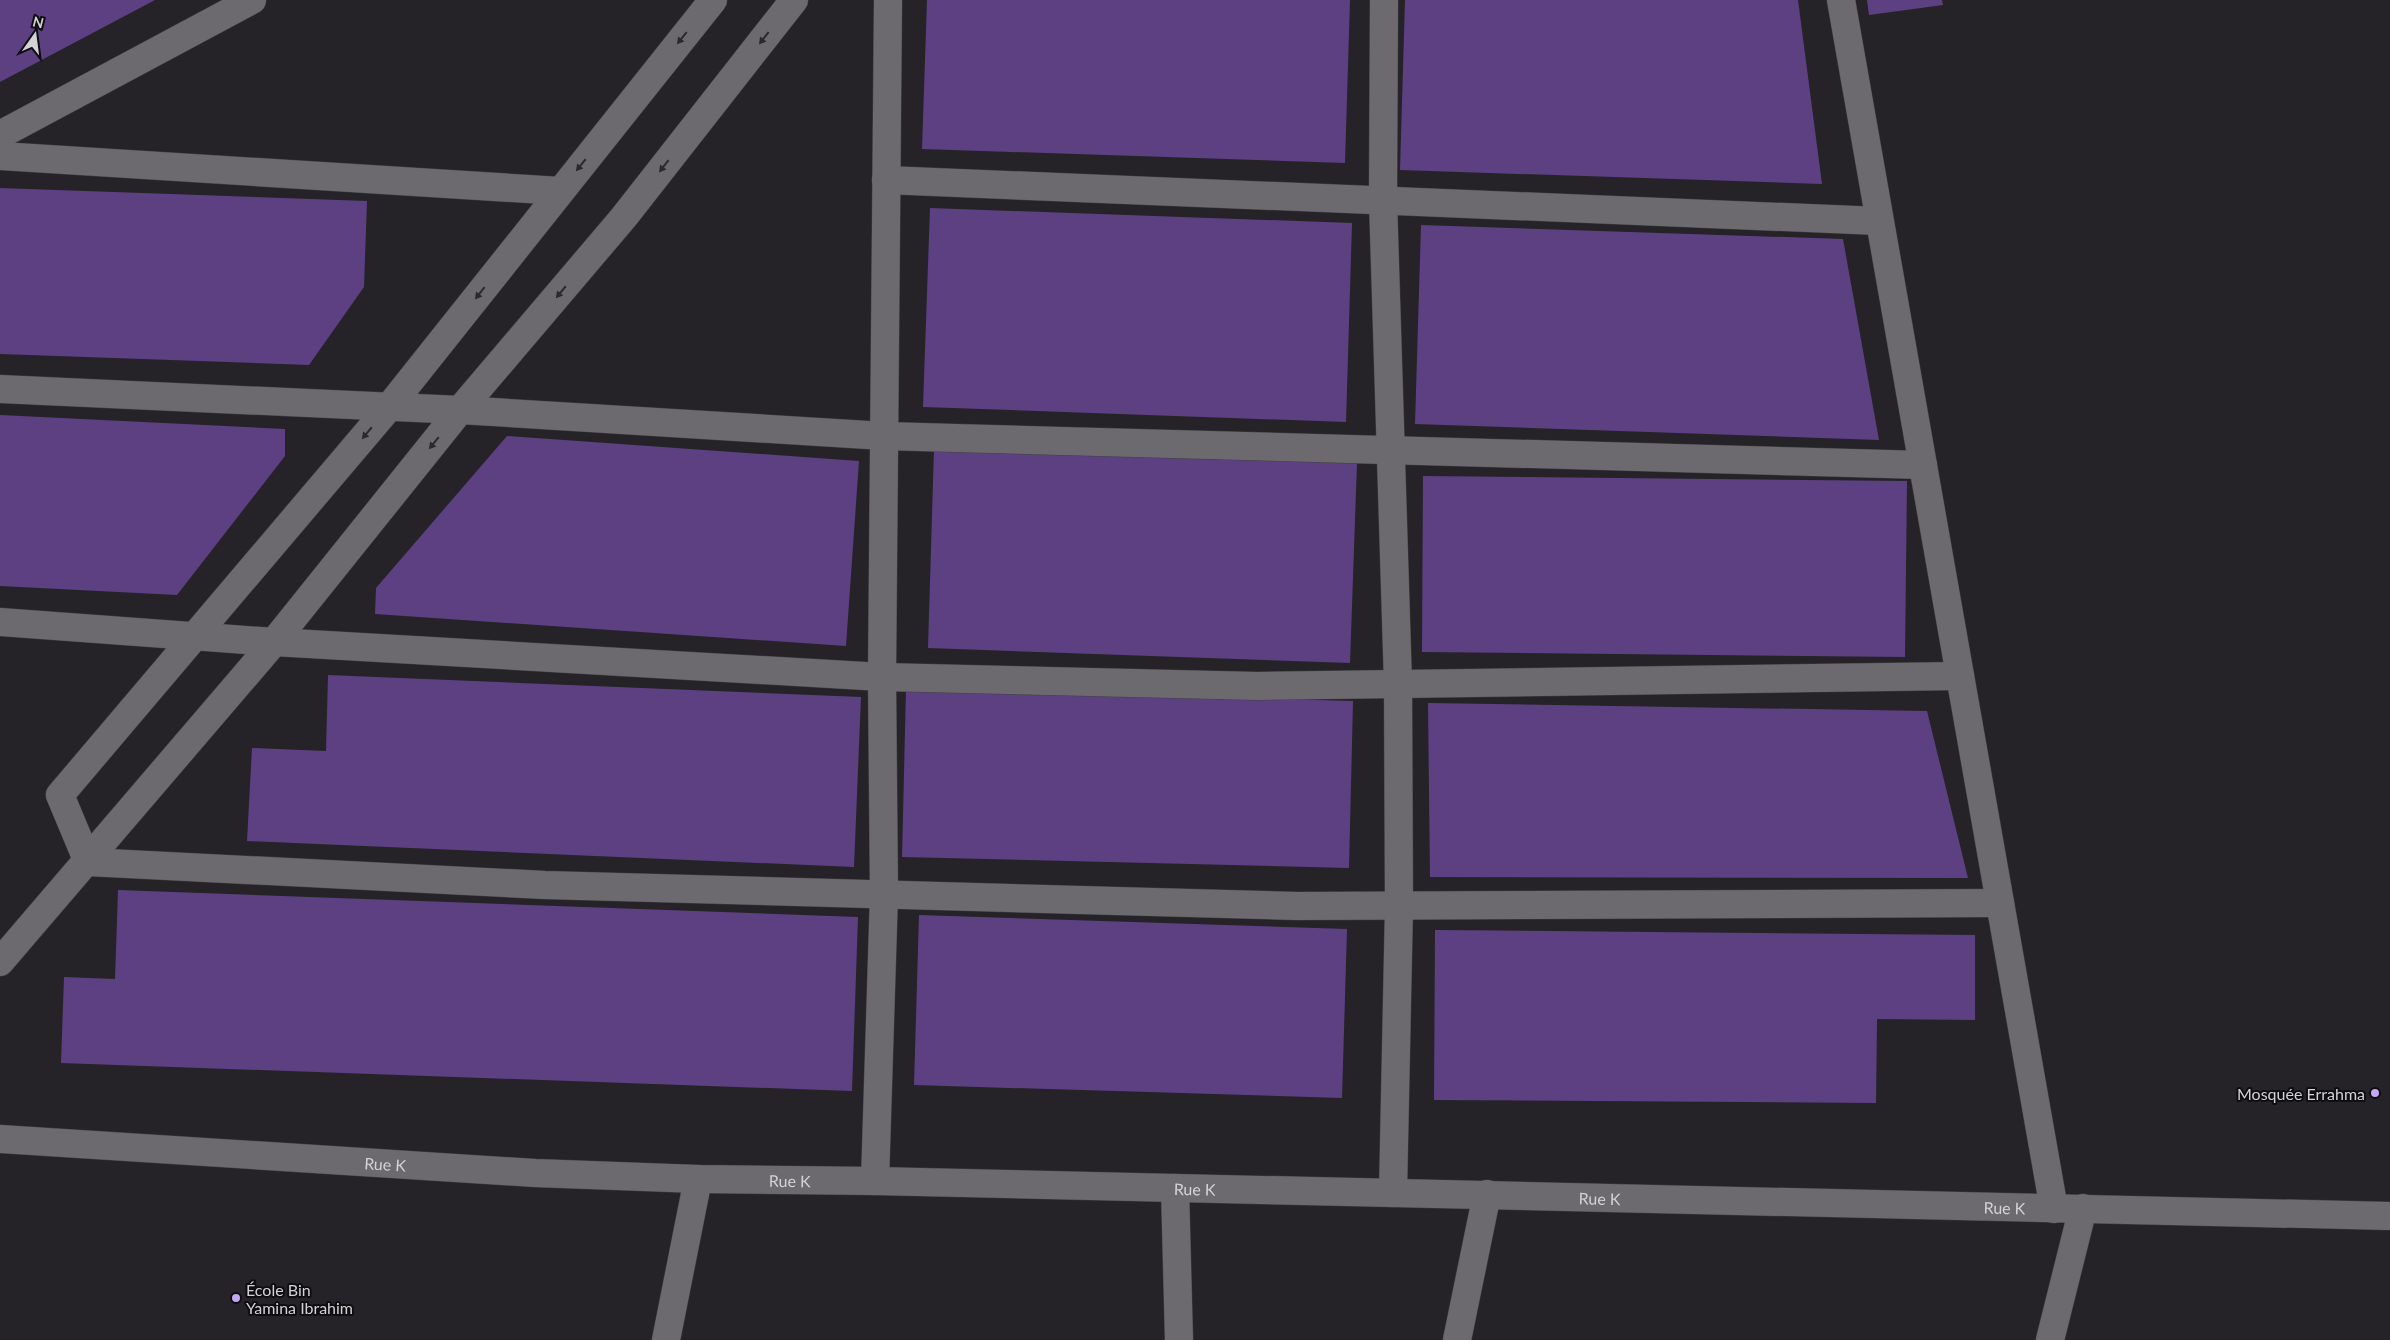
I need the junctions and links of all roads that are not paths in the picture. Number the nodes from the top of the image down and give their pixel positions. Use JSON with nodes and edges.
{"nodes":[{"id":1,"x":252,"y":0,"type":"edge"},
{"id":2,"x":713,"y":0,"type":"edge"},
{"id":3,"x":794,"y":0,"type":"edge"},
{"id":4,"x":888,"y":0,"type":"edge"},
{"id":5,"x":1384,"y":0,"type":"edge"},
{"id":6,"x":1841,"y":0,"type":"edge"},
{"id":7,"x":0,"y":135,"type":"edge"},
{"id":8,"x":0,"y":156,"type":"edge"},
{"id":9,"x":886,"y":180,"type":"junction"},
{"id":10,"x":560,"y":191,"type":"junction"},
{"id":11,"x":1383,"y":200,"type":"junction"},
{"id":12,"x":1879,"y":221,"type":"junction"},
{"id":13,"x":0,"y":389,"type":"edge"},
{"id":14,"x":390,"y":406,"type":"junction"},
{"id":15,"x":460,"y":410,"type":"junction"},
{"id":16,"x":884,"y":436,"type":"junction"},
{"id":17,"x":1389,"y":450,"type":"junction"},
{"id":18,"x":1923,"y":465,"type":"junction"},
{"id":19,"x":0,"y":622,"type":"edge"},
{"id":20,"x":195,"y":636,"type":"junction"},
{"id":21,"x":274,"y":642,"type":"junction"},
{"id":22,"x":1960,"y":676,"type":"junction"},
{"id":23,"x":882,"y":677,"type":"junction"},
{"id":24,"x":1398,"y":684,"type":"junction"},
{"id":25,"x":88,"y":862,"type":"junction"},
{"id":26,"x":884,"y":894,"type":"junction"},
{"id":27,"x":2000,"y":902,"type":"junction"},
{"id":28,"x":1398,"y":906,"type":"junction"},
{"id":29,"x":0,"y":962,"type":"edge"},
{"id":30,"x":0,"y":1139,"type":"edge"},
{"id":31,"x":698,"y":1180,"type":"junction"},
{"id":32,"x":875,"y":1181,"type":"junction"},
{"id":33,"x":1175,"y":1188,"type":"junction"},
{"id":34,"x":1393,"y":1193,"type":"junction"},
{"id":35,"x":1487,"y":1194,"type":"junction"},
{"id":36,"x":2083,"y":1208,"type":"junction"},
{"id":37,"x":2054,"y":1209,"type":"junction"},
{"id":38,"x":2390,"y":1216,"type":"edge"},
{"id":39,"x":666,"y":1340,"type":"edge"},
{"id":40,"x":1179,"y":1340,"type":"edge"},
{"id":41,"x":1457,"y":1340,"type":"edge"},
{"id":42,"x":2050,"y":1340,"type":"edge"}],
"edges":[{"from":1,"to":7,"type":"street"},
{"from":2,"to":10,"type":"street","one_way":true},
{"from":3,"to":15,"type":"street","one_way":true},
{"from":4,"to":9,"type":"street"},
{"from":5,"to":11,"type":"street"},
{"from":6,"to":12,"type":"street"},
{"from":8,"to":10,"type":"street"},
{"from":9,"to":11,"type":"street"},
{"from":9,"to":16,"type":"street"},
{"from":10,"to":14,"type":"street","one_way":true},
{"from":11,"to":12,"type":"street"},
{"from":11,"to":17,"type":"street"},
{"from":12,"to":18,"type":"street"},
{"from":13,"to":14,"type":"street"},
{"from":14,"to":15,"type":"street"},
{"from":14,"to":20,"type":"street","one_way":true},
{"from":15,"to":16,"type":"street"},
{"from":15,"to":21,"type":"street","one_way":true},
{"from":16,"to":17,"type":"street"},
{"from":16,"to":23,"type":"street"},
{"from":17,"to":18,"type":"street"},
{"from":17,"to":24,"type":"street"},
{"from":18,"to":22,"type":"street"},
{"from":19,"to":20,"type":"street"},
{"from":20,"to":21,"type":"street"},
{"from":20,"to":25,"type":"street"},
{"from":21,"to":23,"type":"street"},
{"from":21,"to":25,"type":"street"},
{"from":22,"to":24,"type":"street"},
{"from":22,"to":27,"type":"street"},
{"from":23,"to":24,"type":"street"},
{"from":23,"to":26,"type":"street"},
{"from":24,"to":28,"type":"street"},
{"from":25,"to":26,"type":"street"},
{"from":25,"to":29,"type":"street"},
{"from":26,"to":28,"type":"street"},
{"from":26,"to":32,"type":"street"},
{"from":27,"to":28,"type":"street"},
{"from":27,"to":37,"type":"street"},
{"from":28,"to":34,"type":"street"},
{"from":30,"to":31,"type":"street","name":"Rue K"},
{"from":31,"to":32,"type":"street","name":"Rue K"},
{"from":31,"to":39,"type":"street"},
{"from":32,"to":33,"type":"street","name":"Rue K"},
{"from":33,"to":34,"type":"street","name":"Rue K"},
{"from":33,"to":40,"type":"street"},
{"from":34,"to":35,"type":"street","name":"Rue K"},
{"from":35,"to":37,"type":"street","name":"Rue K"},
{"from":35,"to":41,"type":"street"},
{"from":36,"to":37,"type":"street","name":"Rue K"},
{"from":36,"to":38,"type":"street","name":"Rue K"},
{"from":36,"to":42,"type":"street"}]}
